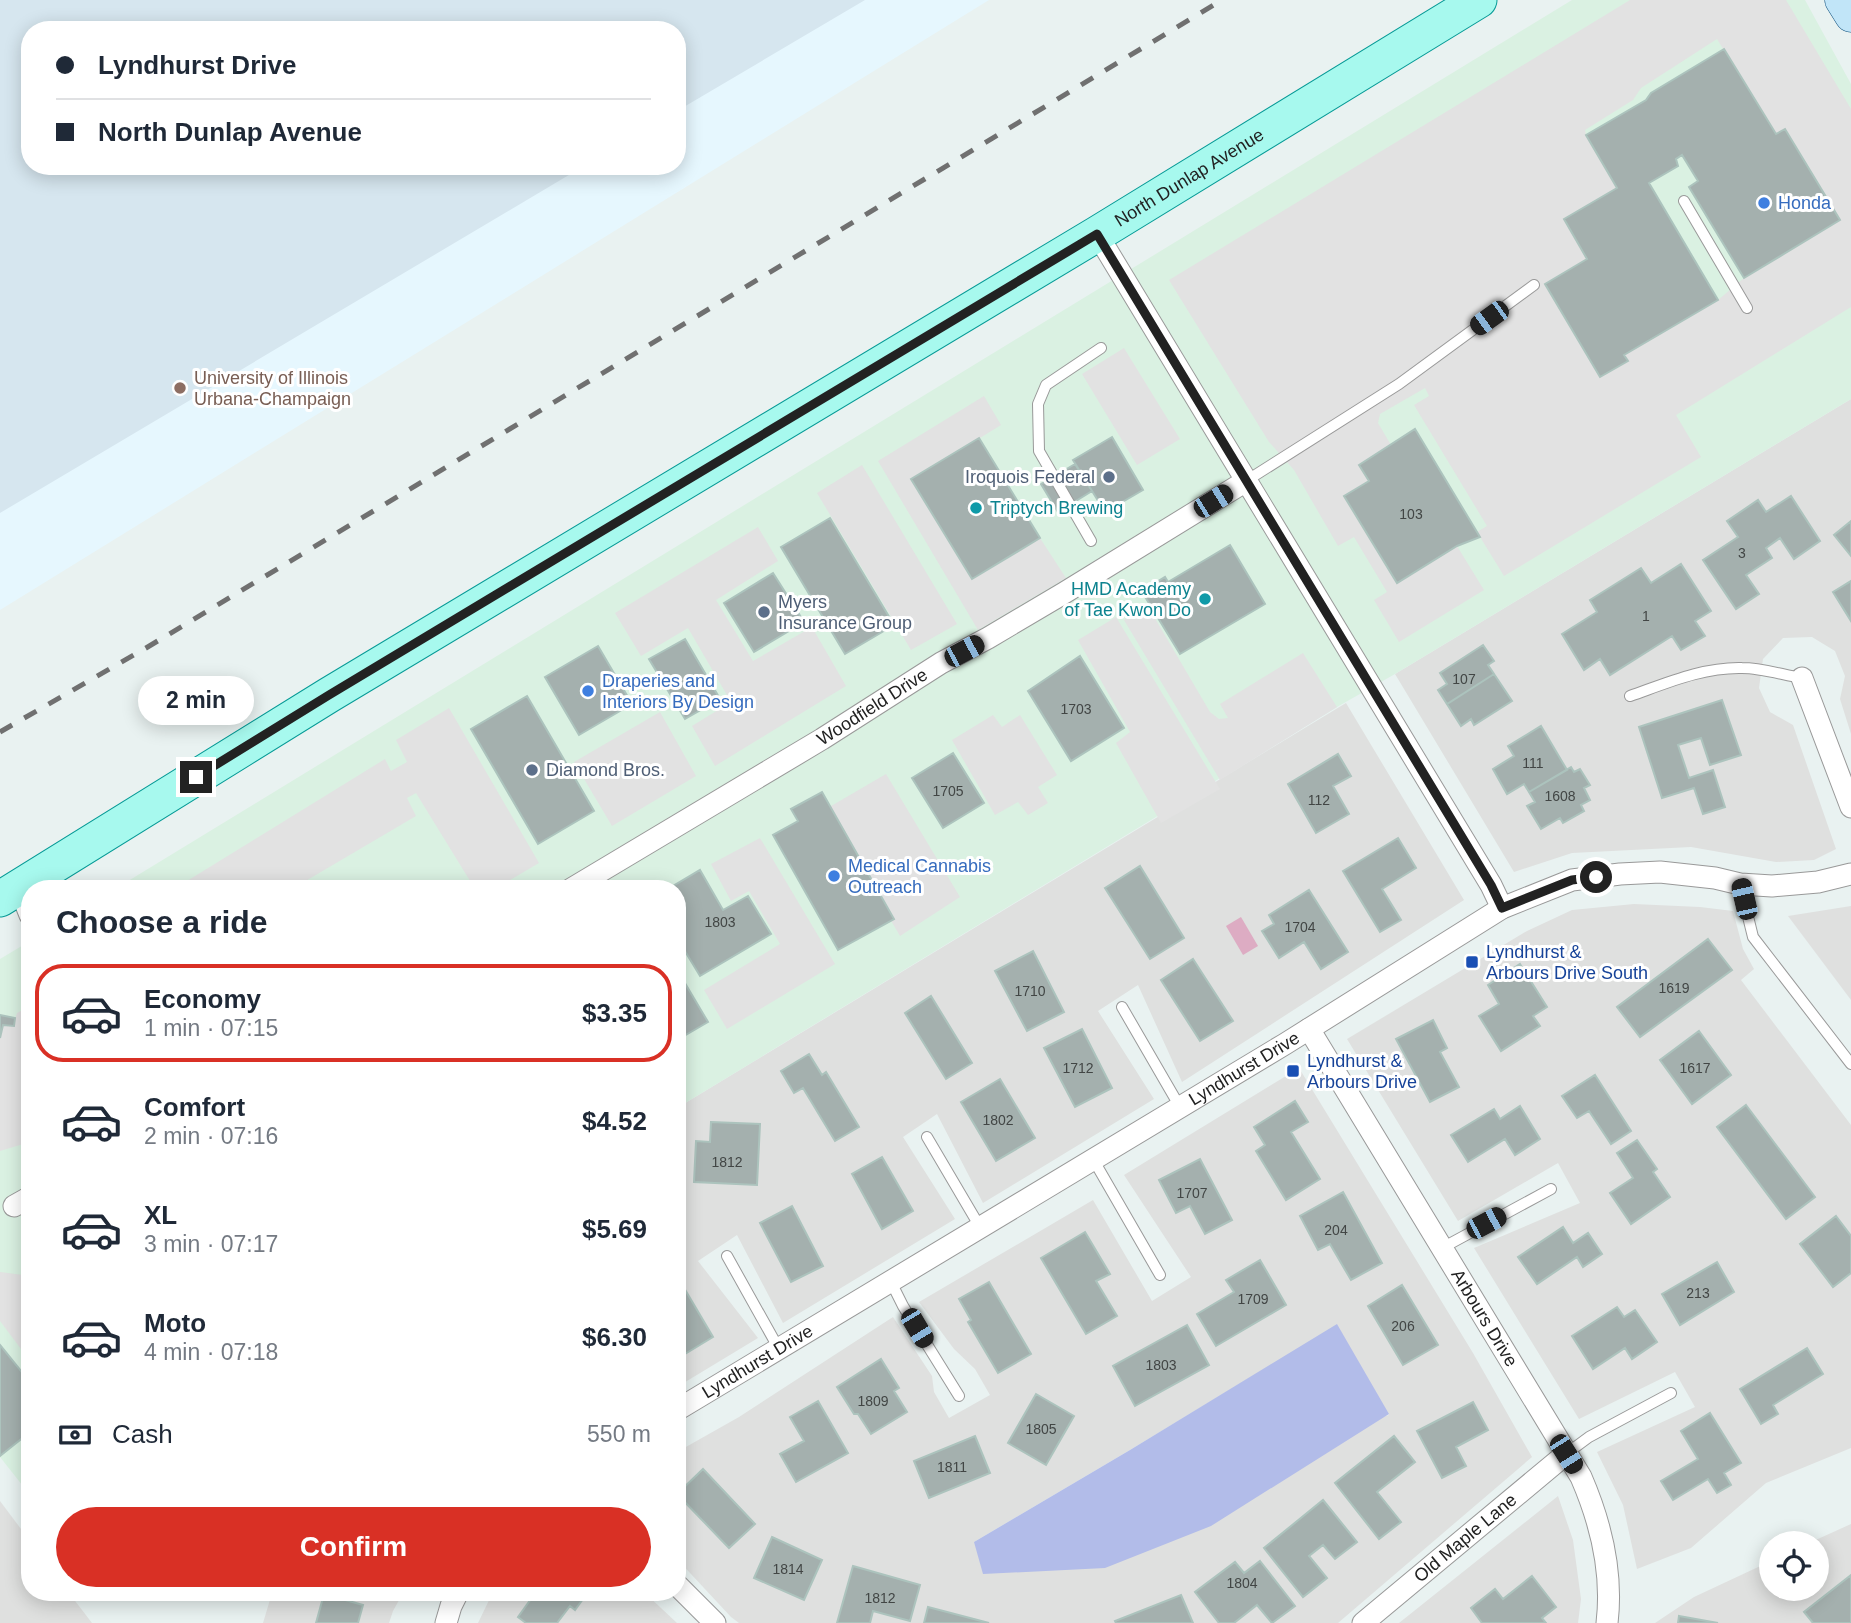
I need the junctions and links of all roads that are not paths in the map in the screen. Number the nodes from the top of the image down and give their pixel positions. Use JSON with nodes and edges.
{"nodes":[{"id":1,"x":1479,"y":0,"type":"edge"},
{"id":2,"x":1841,"y":0,"type":"edge"},
{"id":3,"x":1851,"y":16,"type":"edge"},
{"id":4,"x":1684,"y":201,"type":"dead end"},
{"id":5,"x":1097,"y":234,"type":"junction"},
{"id":6,"x":1534,"y":285,"type":"dead end"},
{"id":7,"x":1747,"y":308,"type":"dead end"},
{"id":8,"x":1101,"y":348,"type":"dead end"},
{"id":9,"x":1247,"y":481,"type":"junction"},
{"id":10,"x":1091,"y":541,"type":"dead end"},
{"id":11,"x":1802,"y":678,"type":"joint"},
{"id":12,"x":1630,"y":695,"type":"dead end"},
{"id":13,"x":1851,"y":807,"type":"edge"},
{"id":14,"x":1851,"y":874,"type":"edge"},
{"id":15,"x":47,"y":880,"type":"edge"},
{"id":16,"x":586,"y":880,"type":"edge"},
{"id":17,"x":1740,"y":884,"type":"junction"},
{"id":18,"x":1502,"y":908,"type":"junction"},
{"id":19,"x":1122,"y":1007,"type":"dead end"},
{"id":20,"x":1309,"y":1029,"type":"junction"},
{"id":21,"x":1851,"y":1064,"type":"edge"},
{"id":22,"x":1180,"y":1107,"type":"junction"},
{"id":23,"x":927,"y":1137,"type":"dead end"},
{"id":24,"x":1093,"y":1159,"type":"junction"},
{"id":25,"x":1551,"y":1189,"type":"dead end"},
{"id":26,"x":980,"y":1227,"type":"junction"},
{"id":27,"x":1441,"y":1248,"type":"junction"},
{"id":28,"x":727,"y":1256,"type":"dead end"},
{"id":29,"x":1160,"y":1275,"type":"dead end"},
{"id":30,"x":891,"y":1282,"type":"junction"},
{"id":31,"x":779,"y":1349,"type":"junction"},
{"id":32,"x":1671,"y":1394,"type":"dead end"},
{"id":33,"x":959,"y":1396,"type":"dead end"},
{"id":34,"x":686,"y":1405,"type":"edge"},
{"id":35,"x":1566,"y":1454,"type":"junction"},
{"id":36,"x":686,"y":1594,"type":"edge"},
{"id":37,"x":454,"y":1601,"type":"edge"},
{"id":38,"x":446,"y":1623,"type":"edge"},
{"id":39,"x":715,"y":1623,"type":"edge"},
{"id":40,"x":1363,"y":1623,"type":"edge"},
{"id":41,"x":1607,"y":1623,"type":"edge"}],
"edges":[{"from":1,"to":5,"type":"main road","name":"North Dunlap Avenue"},
{"from":2,"to":3,"type":"street"},
{"from":4,"to":7,"type":"lane"},
{"from":5,"to":9,"type":"street"},
{"from":5,"to":15,"type":"main road","name":"North Dunlap Avenue"},
{"from":6,"to":9,"type":"lane"},
{"from":8,"to":10,"type":"lane"},
{"from":9,"to":16,"type":"street","name":"Woodfield Drive"},
{"from":9,"to":18,"type":"street"},
{"from":11,"to":12,"type":"lane"},
{"from":11,"to":13,"type":"street"},
{"from":14,"to":17,"type":"street","name":"Lyndhurst Drive"},
{"from":17,"to":18,"type":"street","name":"Lyndhurst Drive"},
{"from":17,"to":21,"type":"lane"},
{"from":18,"to":20,"type":"street","name":"Lyndhurst Drive"},
{"from":19,"to":22,"type":"lane"},
{"from":20,"to":22,"type":"street","name":"Lyndhurst Drive"},
{"from":20,"to":27,"type":"street","name":"Arbours Drive"},
{"from":22,"to":24,"type":"street","name":"Lyndhurst Drive"},
{"from":23,"to":26,"type":"lane"},
{"from":24,"to":26,"type":"street","name":"Lyndhurst Drive"},
{"from":24,"to":29,"type":"lane"},
{"from":25,"to":27,"type":"lane"},
{"from":26,"to":30,"type":"street","name":"Lyndhurst Drive"},
{"from":27,"to":35,"type":"street","name":"Arbours Drive"},
{"from":28,"to":31,"type":"lane"},
{"from":30,"to":31,"type":"street","name":"Lyndhurst Drive"},
{"from":30,"to":33,"type":"lane"},
{"from":31,"to":34,"type":"street","name":"Lyndhurst Drive"},
{"from":32,"to":35,"type":"lane"},
{"from":35,"to":40,"type":"street","name":"Old Maple Lane"},
{"from":35,"to":41,"type":"street","name":"Arbours Drive"},
{"from":36,"to":39,"type":"street"},
{"from":37,"to":38,"type":"street"}]}
